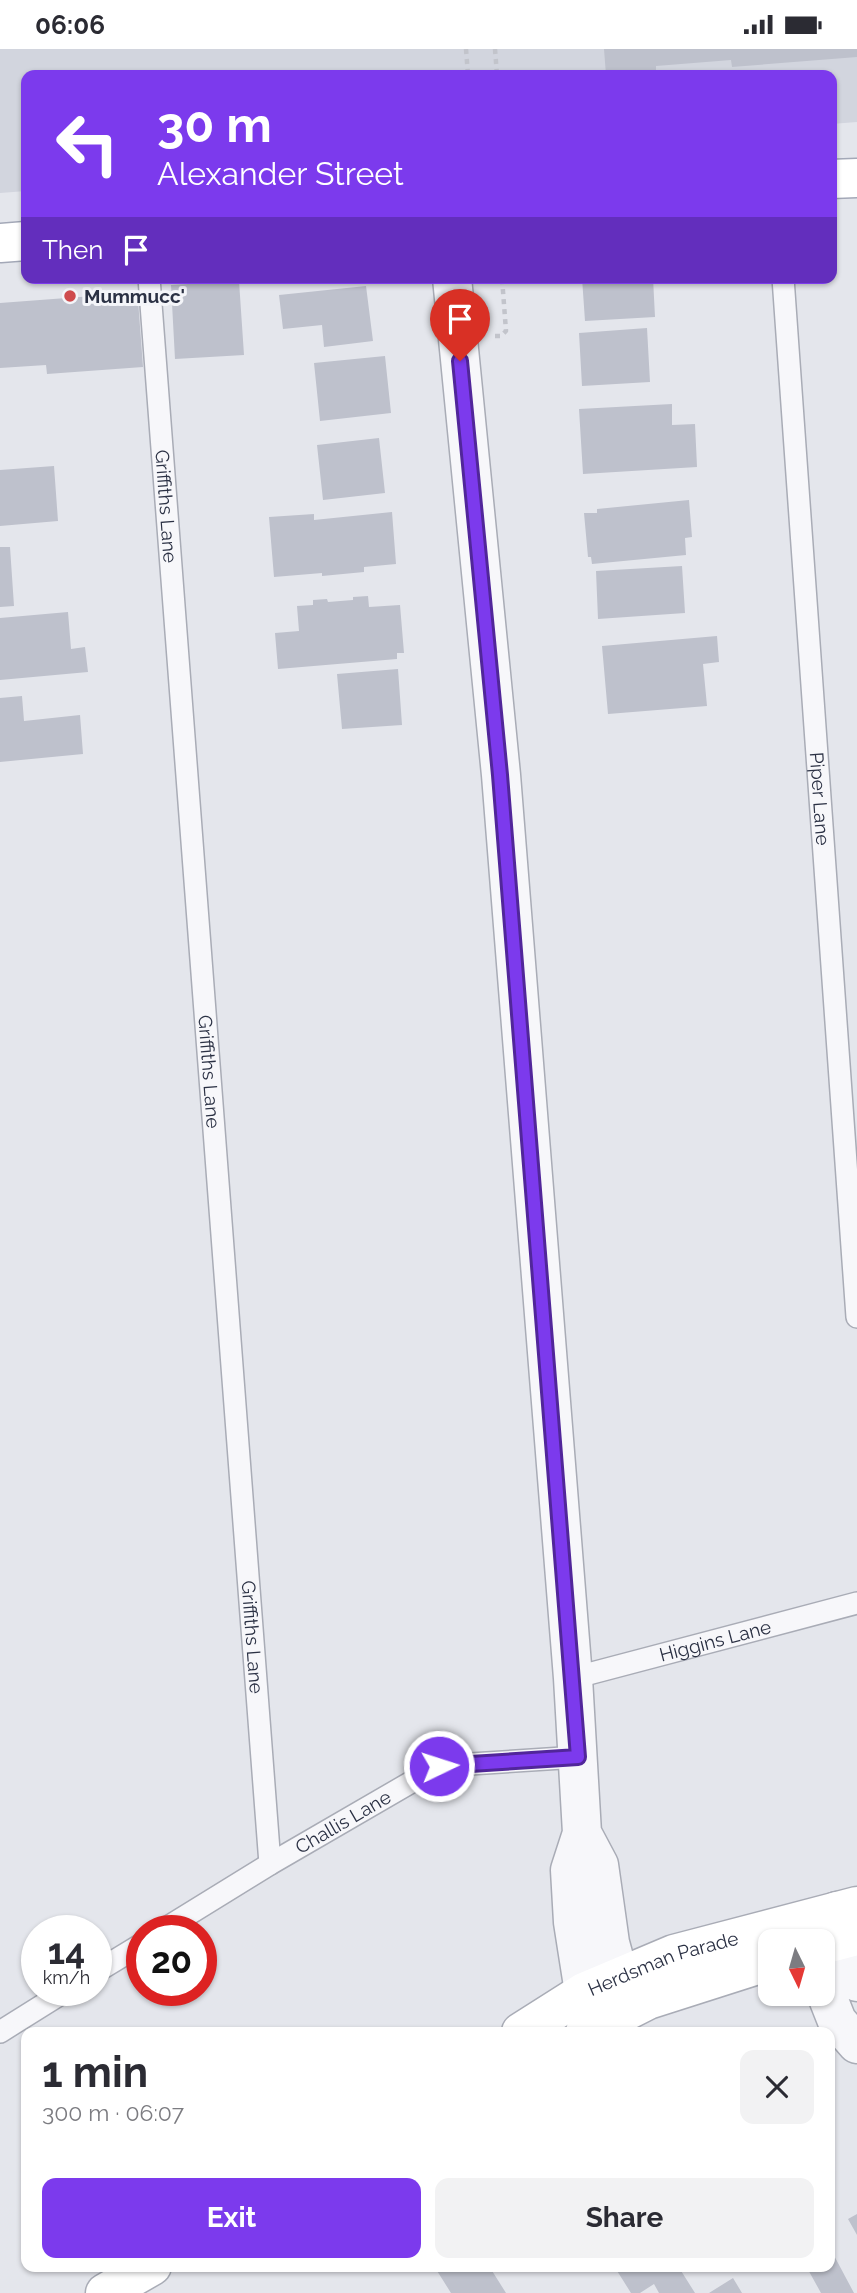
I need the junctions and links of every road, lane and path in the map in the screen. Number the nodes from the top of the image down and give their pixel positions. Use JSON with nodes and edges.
{"nodes":[{"id":1,"x":466,"y":49,"type":"edge"},
{"id":2,"x":495,"y":49,"type":"edge"},
{"id":3,"x":468,"y":70,"type":"edge"},
{"id":4,"x":497,"y":70,"type":"edge"},
{"id":5,"x":857,"y":177,"type":"edge"},
{"id":6,"x":837,"y":179,"type":"edge"},
{"id":7,"x":21,"y":241,"type":"edge"},
{"id":8,"x":0,"y":243,"type":"edge"},
{"id":9,"x":149,"y":284,"type":"edge"},
{"id":10,"x":453,"y":284,"type":"edge"},
{"id":11,"x":502,"y":284,"type":"edge"},
{"id":12,"x":783,"y":284,"type":"edge"},
{"id":13,"x":490,"y":332,"type":"dead end"},
{"id":14,"x":857,"y":1317,"type":"edge"},
{"id":15,"x":857,"y":1603,"type":"edge"},
{"id":16,"x":573,"y":1678,"type":"junction"},
{"id":17,"x":578,"y":1757,"type":"junction"},
{"id":18,"x":270,"y":1864,"type":"junction"},
{"id":19,"x":187,"y":1915,"type":"edge"},
{"id":20,"x":835,"y":1935,"type":"edge"},
{"id":21,"x":758,"y":1941,"type":"edge"},
{"id":22,"x":758,"y":1965,"type":"edge"},
{"id":23,"x":857,"y":1982,"type":"edge"},
{"id":24,"x":41,"y":2006,"type":"edge"},
{"id":25,"x":831,"y":2006,"type":"edge"},
{"id":26,"x":602,"y":2007,"type":"edge"},
{"id":27,"x":537,"y":2027,"type":"edge"},
{"id":28,"x":0,"y":2032,"type":"edge"},
{"id":29,"x":857,"y":2044,"type":"edge"},
{"id":30,"x":142,"y":2272,"type":"edge"},
{"id":31,"x":105,"y":2293,"type":"edge"}],
"edges":[{"from":1,"to":3,"type":"path"},
{"from":2,"to":4,"type":"path"},
{"from":5,"to":6,"type":"main road"},
{"from":7,"to":8,"type":"main road"},
{"from":9,"to":18,"type":"lane","name":"Griffiths Lane"},
{"from":10,"to":16,"type":"street"},
{"from":11,"to":13,"type":"path"},
{"from":12,"to":14,"type":"lane","name":"Piper Lane"},
{"from":15,"to":16,"type":"lane","name":"Higgins Lane"},
{"from":16,"to":17,"type":"street"},
{"from":17,"to":18,"type":"lane","name":"Challis Lane"},
{"from":17,"to":26,"type":"street"},
{"from":18,"to":19,"type":"lane","name":"Challis Lane"},
{"from":20,"to":23,"type":"street"},
{"from":21,"to":26,"type":"main road","name":"Herdsman Parade"},
{"from":22,"to":26,"type":"main road","name":"Herdsman Parade"},
{"from":24,"to":28,"type":"lane"},
{"from":25,"to":29,"type":"street"},
{"from":26,"to":27,"type":"main road","name":"Herdsman Parade"},
{"from":30,"to":31,"type":"main road"}]}
